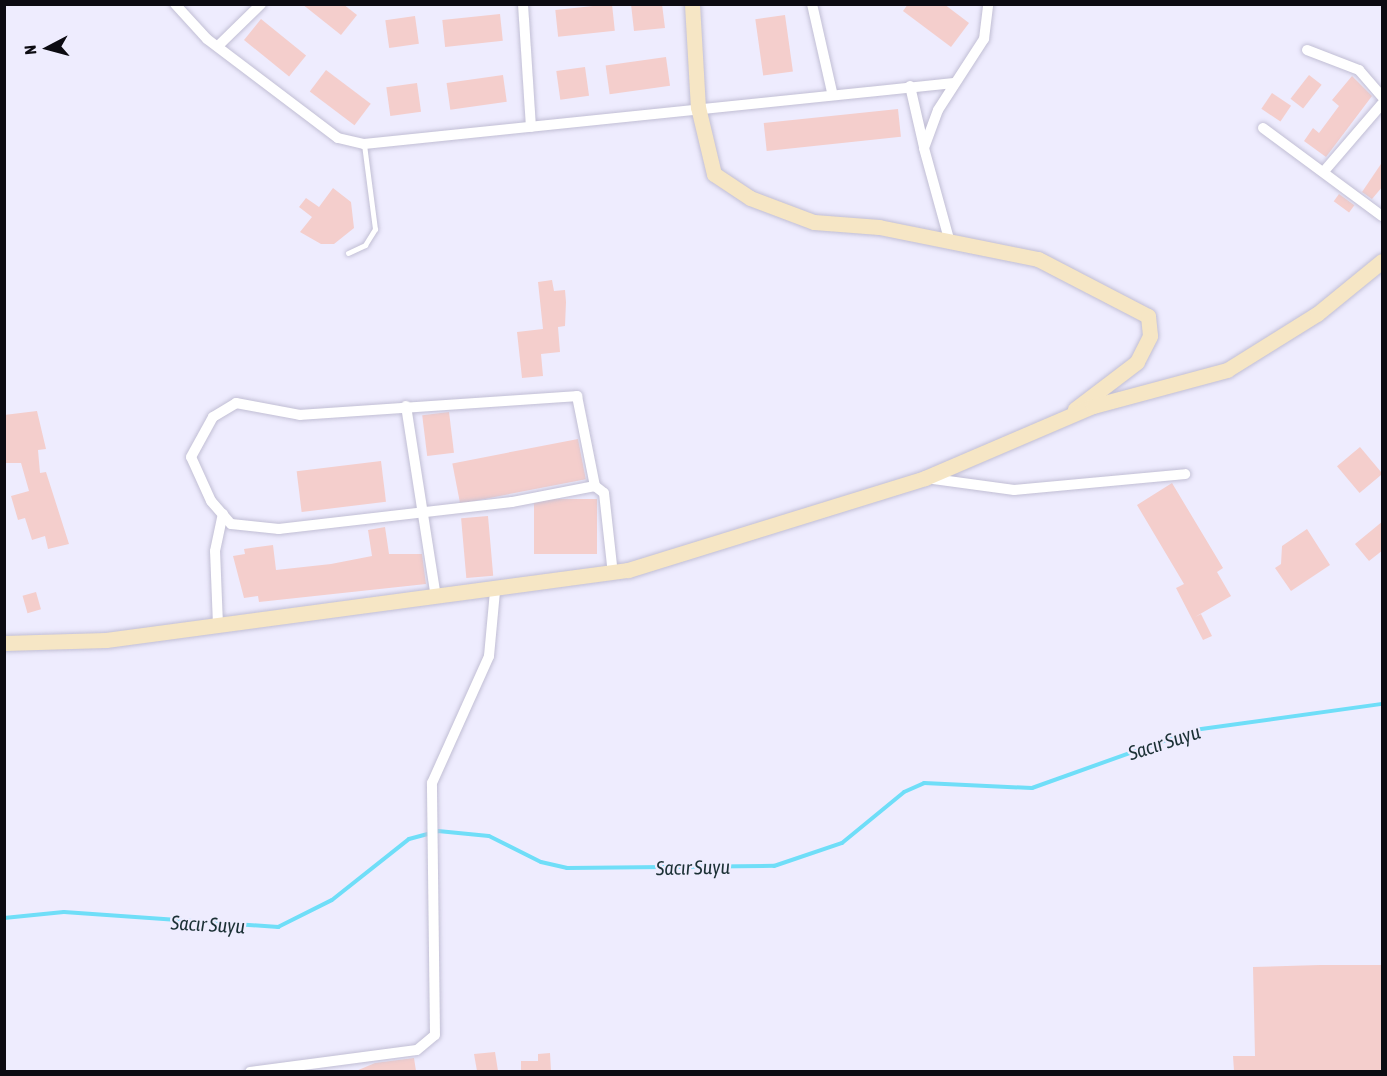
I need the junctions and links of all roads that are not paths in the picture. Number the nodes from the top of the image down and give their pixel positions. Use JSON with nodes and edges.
{"nodes":[{"id":1,"x":175,"y":4,"type":"edge"},
{"id":2,"x":261,"y":4,"type":"edge"},
{"id":3,"x":523,"y":4,"type":"edge"},
{"id":4,"x":692,"y":4,"type":"edge"},
{"id":5,"x":812,"y":4,"type":"edge"},
{"id":6,"x":987,"y":4,"type":"edge"},
{"id":7,"x":218,"y":46,"type":"junction"},
{"id":8,"x":1307,"y":50,"type":"dead end"},
{"id":9,"x":954,"y":83,"type":"junction"},
{"id":10,"x":910,"y":86,"type":"junction"},
{"id":11,"x":832,"y":92,"type":"junction"},
{"id":12,"x":1383,"y":96,"type":"edge"},
{"id":13,"x":1383,"y":104,"type":"edge"},
{"id":14,"x":698,"y":107,"type":"junction"},
{"id":15,"x":531,"y":127,"type":"junction"},
{"id":16,"x":1263,"y":128,"type":"dead end"},
{"id":17,"x":364,"y":144,"type":"junction"},
{"id":18,"x":924,"y":148,"type":"junction"},
{"id":19,"x":1326,"y":169,"type":"junction"},
{"id":20,"x":1383,"y":216,"type":"edge"},
{"id":21,"x":949,"y":239,"type":"junction"},
{"id":22,"x":348,"y":253,"type":"dead end"},
{"id":23,"x":1383,"y":261,"type":"edge"},
{"id":24,"x":406,"y":406,"type":"junction"},
{"id":25,"x":1064,"y":419,"type":"junction"},
{"id":26,"x":1185,"y":474,"type":"dead end"},
{"id":27,"x":926,"y":478,"type":"junction"},
{"id":28,"x":595,"y":486,"type":"junction"},
{"id":29,"x":421,"y":513,"type":"junction"},
{"id":30,"x":223,"y":514,"type":"junction"},
{"id":31,"x":613,"y":574,"type":"junction"},
{"id":32,"x":495,"y":591,"type":"junction"},
{"id":33,"x":436,"y":597,"type":"junction"},
{"id":34,"x":218,"y":625,"type":"junction"},
{"id":35,"x":4,"y":643,"type":"edge"},
{"id":36,"x":250,"y":1071,"type":"edge"}],
"edges":[{"from":1,"to":7,"type":"street"},
{"from":2,"to":7,"type":"street"},
{"from":3,"to":15,"type":"street"},
{"from":4,"to":14,"type":"street"},
{"from":5,"to":11,"type":"street"},
{"from":6,"to":9,"type":"street"},
{"from":7,"to":17,"type":"street"},
{"from":8,"to":12,"type":"street"},
{"from":9,"to":10,"type":"street"},
{"from":9,"to":18,"type":"street"},
{"from":10,"to":11,"type":"street"},
{"from":10,"to":18,"type":"street"},
{"from":11,"to":14,"type":"street"},
{"from":13,"to":19,"type":"street"},
{"from":14,"to":15,"type":"street"},
{"from":14,"to":21,"type":"street"},
{"from":15,"to":17,"type":"street"},
{"from":16,"to":19,"type":"street"},
{"from":17,"to":22,"type":"lane"},
{"from":18,"to":21,"type":"street"},
{"from":19,"to":20,"type":"street"},
{"from":21,"to":25,"type":"street"},
{"from":23,"to":25,"type":"street"},
{"from":24,"to":28,"type":"street"},
{"from":24,"to":29,"type":"street"},
{"from":24,"to":30,"type":"street"},
{"from":25,"to":27,"type":"street"},
{"from":26,"to":27,"type":"street"},
{"from":27,"to":31,"type":"street"},
{"from":28,"to":29,"type":"street"},
{"from":28,"to":31,"type":"street"},
{"from":29,"to":30,"type":"street"},
{"from":29,"to":33,"type":"street"},
{"from":30,"to":34,"type":"street"},
{"from":31,"to":32,"type":"street"},
{"from":32,"to":33,"type":"street"},
{"from":32,"to":36,"type":"street"},
{"from":33,"to":34,"type":"street"},
{"from":34,"to":35,"type":"street"}]}
